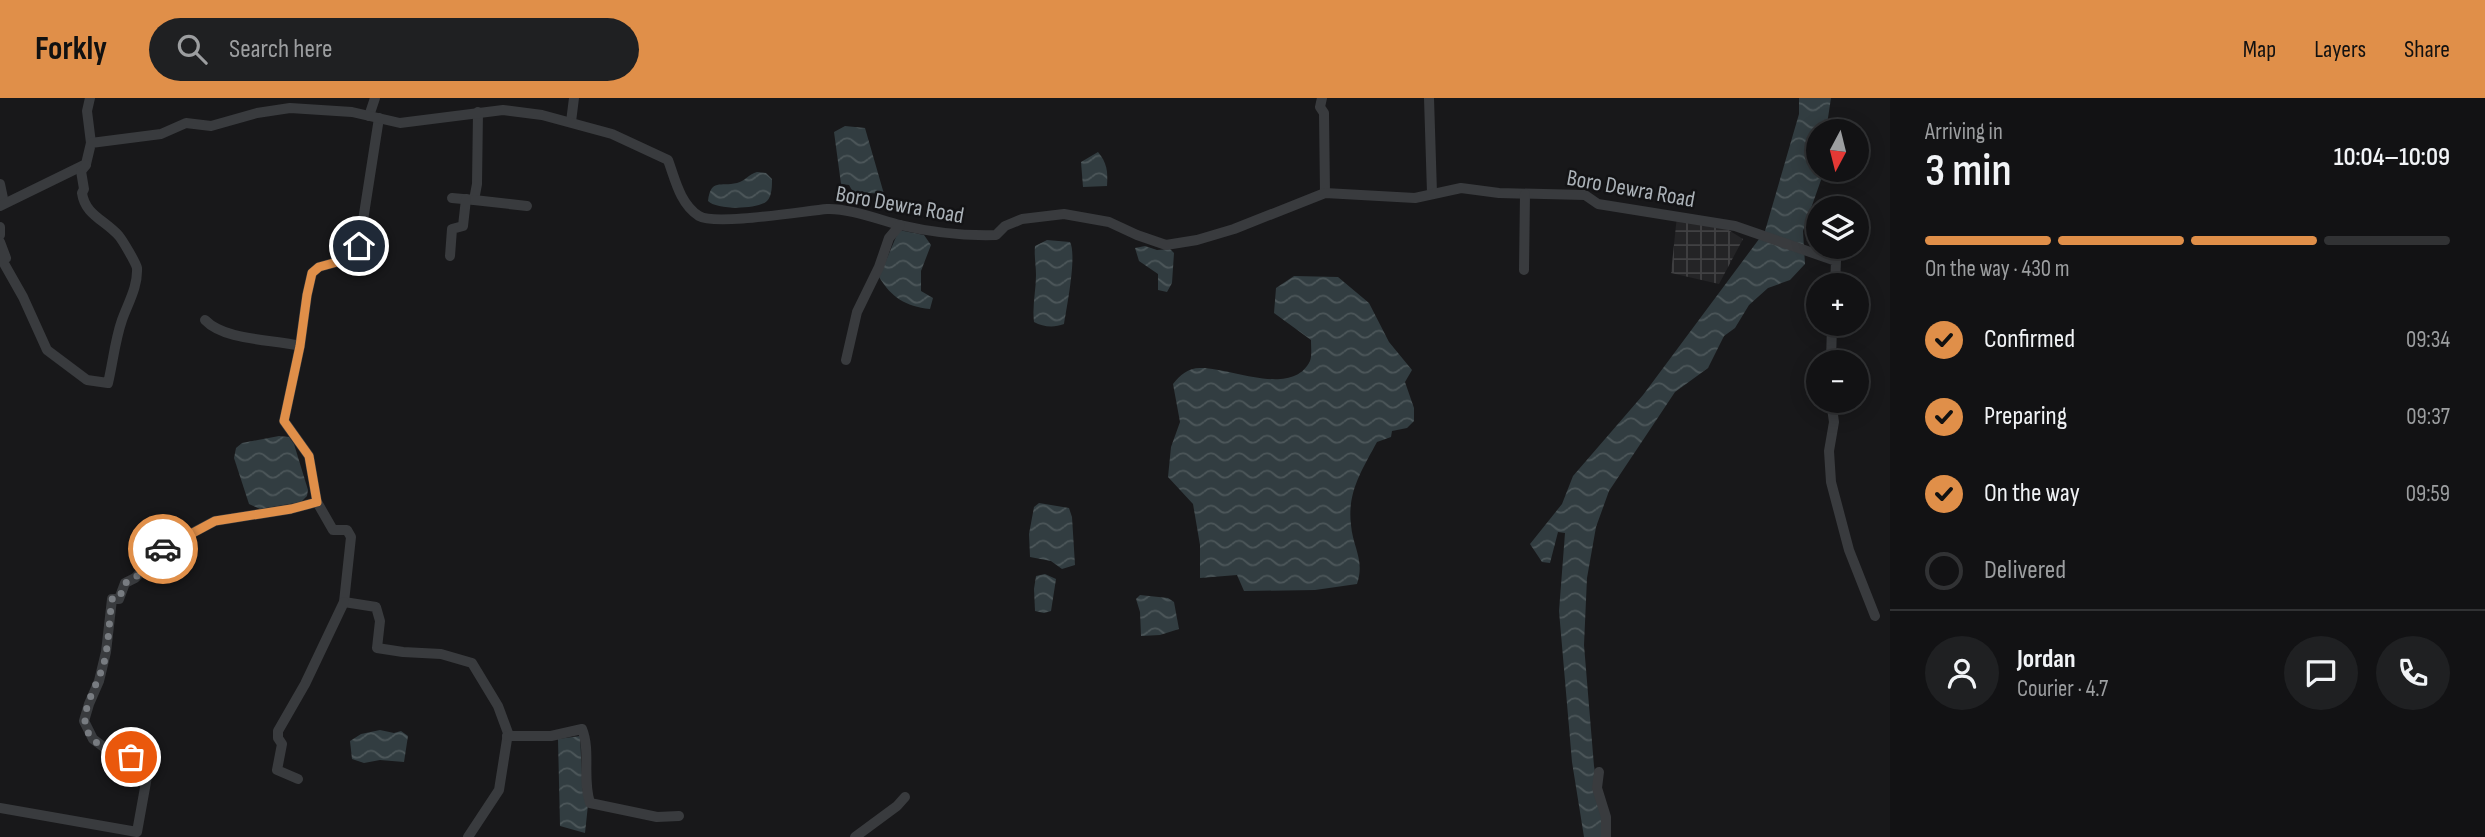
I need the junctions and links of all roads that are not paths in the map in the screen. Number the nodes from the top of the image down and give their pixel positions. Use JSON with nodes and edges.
{"nodes":[{"id":1,"x":90,"y":98,"type":"edge"},
{"id":2,"x":299,"y":98,"type":"edge"},
{"id":3,"x":375,"y":98,"type":"edge"},
{"id":4,"x":574,"y":98,"type":"edge"},
{"id":5,"x":1322,"y":98,"type":"edge"},
{"id":6,"x":1429,"y":98,"type":"edge"},
{"id":7,"x":290,"y":108,"type":"junction"},
{"id":8,"x":478,"y":113,"type":"junction"},
{"id":9,"x":374,"y":117,"type":"junction"},
{"id":10,"x":571,"y":122,"type":"junction"},
{"id":11,"x":91,"y":143,"type":"junction"},
{"id":12,"x":86,"y":164,"type":"junction"},
{"id":13,"x":0,"y":184,"type":"edge"},
{"id":14,"x":1325,"y":193,"type":"junction"},
{"id":15,"x":1432,"y":193,"type":"junction"},
{"id":16,"x":1525,"y":194,"type":"junction"},
{"id":17,"x":452,"y":198,"type":"dead end"},
{"id":18,"x":470,"y":199,"type":"junction"},
{"id":19,"x":2,"y":204,"type":"edge"},
{"id":20,"x":527,"y":206,"type":"dead end"},
{"id":21,"x":900,"y":225,"type":"junction"},
{"id":22,"x":0,"y":226,"type":"edge"},
{"id":23,"x":0,"y":234,"type":"edge"},
{"id":24,"x":0,"y":242,"type":"edge"},
{"id":25,"x":450,"y":256,"type":"dead end"},
{"id":26,"x":1524,"y":270,"type":"dead end"},
{"id":27,"x":1836,"y":273,"type":"edge"},
{"id":28,"x":205,"y":320,"type":"dead end"},
{"id":29,"x":300,"y":346,"type":"junction"},
{"id":30,"x":846,"y":360,"type":"dead end"},
{"id":31,"x":1833,"y":413,"type":"edge"},
{"id":32,"x":317,"y":502,"type":"junction"},
{"id":33,"x":344,"y":602,"type":"junction"},
{"id":34,"x":1875,"y":615,"type":"dead end"},
{"id":35,"x":507,"y":736,"type":"junction"},
{"id":36,"x":1599,"y":772,"type":"dead end"},
{"id":37,"x":298,"y":779,"type":"dead end"},
{"id":38,"x":905,"y":797,"type":"dead end"},
{"id":39,"x":0,"y":808,"type":"edge"},
{"id":40,"x":679,"y":816,"type":"dead end"},
{"id":41,"x":468,"y":837,"type":"edge"},
{"id":42,"x":855,"y":837,"type":"edge"},
{"id":43,"x":1606,"y":837,"type":"edge"}],
"edges":[{"from":1,"to":11,"type":"street"},
{"from":2,"to":7,"type":"street"},
{"from":3,"to":9,"type":"street"},
{"from":4,"to":10,"type":"street"},
{"from":5,"to":14,"type":"street"},
{"from":6,"to":15,"type":"street"},
{"from":7,"to":9,"type":"street","name":"Boro Dewra Road"},
{"from":7,"to":11,"type":"street","name":"Boro Dewra Road"},
{"from":8,"to":9,"type":"street","name":"Boro Dewra Road"},
{"from":8,"to":10,"type":"street","name":"Boro Dewra Road"},
{"from":8,"to":18,"type":"street"},
{"from":9,"to":29,"type":"street"},
{"from":10,"to":21,"type":"street","name":"Boro Dewra Road"},
{"from":11,"to":12,"type":"street"},
{"from":12,"to":19,"type":"street"},
{"from":12,"to":24,"type":"street"},
{"from":13,"to":19,"type":"street"},
{"from":14,"to":15,"type":"street","name":"Boro Dewra Road"},
{"from":14,"to":21,"type":"street","name":"Boro Dewra Road"},
{"from":15,"to":16,"type":"street","name":"Boro Dewra Road"},
{"from":16,"to":26,"type":"street"},
{"from":16,"to":27,"type":"street","name":"Boro Dewra Road"},
{"from":17,"to":18,"type":"street"},
{"from":18,"to":20,"type":"street"},
{"from":18,"to":25,"type":"street"},
{"from":21,"to":30,"type":"street"},
{"from":22,"to":23,"type":"street"},
{"from":28,"to":29,"type":"street"},
{"from":29,"to":32,"type":"street"},
{"from":31,"to":34,"type":"street"},
{"from":32,"to":33,"type":"street"},
{"from":32,"to":39,"type":"street"},
{"from":33,"to":35,"type":"street"},
{"from":33,"to":37,"type":"street"},
{"from":35,"to":40,"type":"street"},
{"from":35,"to":41,"type":"street"},
{"from":36,"to":43,"type":"street"},
{"from":38,"to":42,"type":"street"}]}
